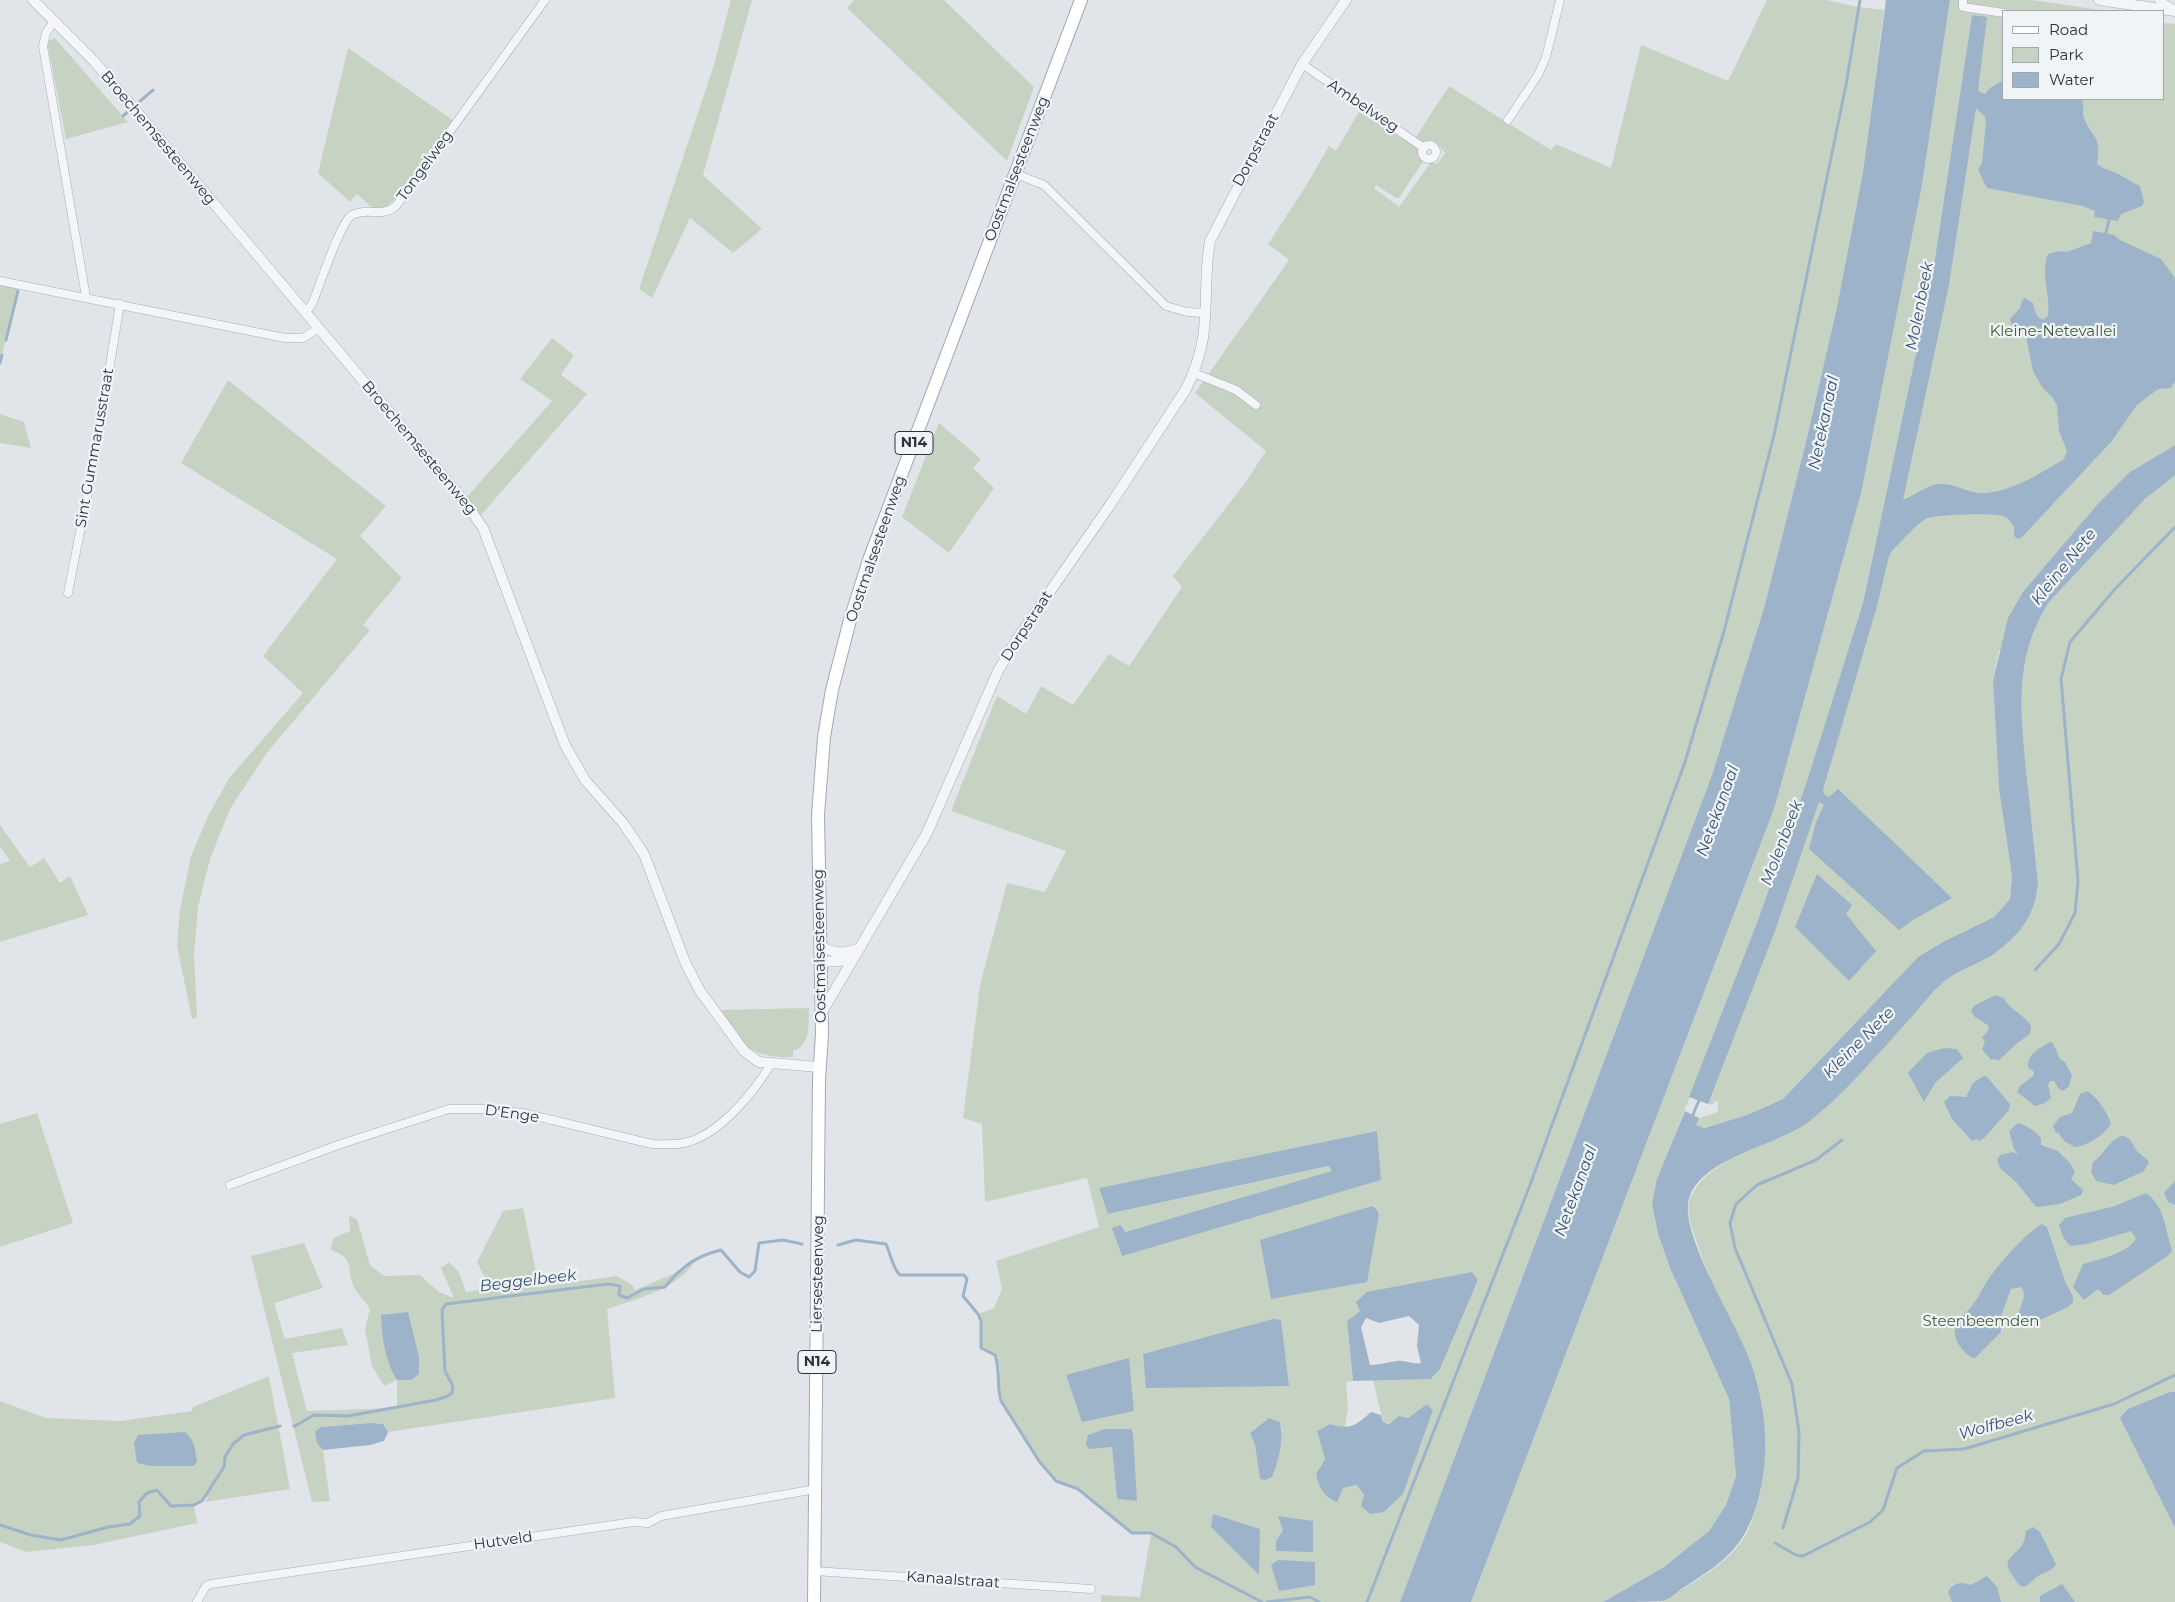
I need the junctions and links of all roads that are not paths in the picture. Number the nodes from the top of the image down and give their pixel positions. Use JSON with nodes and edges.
{"nodes":[{"id":1,"x":33,"y":0,"type":"edge"},
{"id":2,"x":545,"y":0,"type":"edge"},
{"id":3,"x":1081,"y":0,"type":"edge"},
{"id":4,"x":1346,"y":0,"type":"edge"},
{"id":5,"x":1560,"y":0,"type":"edge"},
{"id":6,"x":1964,"y":0,"type":"edge"},
{"id":7,"x":2099,"y":0,"type":"edge"},
{"id":8,"x":2158,"y":0,"type":"edge"},
{"id":9,"x":2175,"y":11,"type":"edge"},
{"id":10,"x":2002,"y":13,"type":"edge"},
{"id":11,"x":54,"y":21,"type":"junction"},
{"id":12,"x":1302,"y":64,"type":"junction"},
{"id":13,"x":1508,"y":120,"type":"dead end"},
{"id":14,"x":1424,"y":148,"type":"dead end"},
{"id":15,"x":1016,"y":174,"type":"junction"},
{"id":16,"x":0,"y":281,"type":"edge"},
{"id":17,"x":86,"y":297,"type":"junction"},
{"id":18,"x":120,"y":304,"type":"junction"},
{"id":19,"x":306,"y":312,"type":"junction"},
{"id":20,"x":1204,"y":313,"type":"junction"},
{"id":21,"x":319,"y":328,"type":"junction"},
{"id":22,"x":1194,"y":373,"type":"junction"},
{"id":23,"x":1256,"y":405,"type":"dead end"},
{"id":24,"x":68,"y":592,"type":"dead end"},
{"id":25,"x":820,"y":946,"type":"junction"},
{"id":26,"x":860,"y":948,"type":"junction"},
{"id":27,"x":852,"y":960,"type":"junction"},
{"id":28,"x":820,"y":962,"type":"junction"},
{"id":29,"x":822,"y":1013,"type":"junction"},
{"id":30,"x":771,"y":1064,"type":"junction"},
{"id":31,"x":820,"y":1067,"type":"junction"},
{"id":32,"x":230,"y":1185,"type":"dead end"},
{"id":33,"x":816,"y":1490,"type":"junction"},
{"id":34,"x":814,"y":1571,"type":"junction"},
{"id":35,"x":1091,"y":1589,"type":"dead end"},
{"id":36,"x":197,"y":1602,"type":"edge"},
{"id":37,"x":814,"y":1602,"type":"edge"}],
"edges":[{"from":1,"to":11,"type":"street","name":"Broechemsesteenweg"},
{"from":2,"to":19,"type":"street","name":"Tongelweg"},
{"from":3,"to":15,"type":"main road","name":"Oostmalsesteenweg","number":"N14"},
{"from":4,"to":12,"type":"street","name":"Dorpstraat"},
{"from":5,"to":13,"type":"street"},
{"from":6,"to":10,"type":"street"},
{"from":7,"to":9,"type":"street"},
{"from":8,"to":9,"type":"street"},
{"from":11,"to":17,"type":"street"},
{"from":11,"to":19,"type":"street","name":"Broechemsesteenweg"},
{"from":12,"to":14,"type":"street","name":"Ambelweg"},
{"from":12,"to":20,"type":"street","name":"Dorpstraat"},
{"from":15,"to":20,"type":"street"},
{"from":15,"to":25,"type":"main road","name":"Oostmalsesteenweg","number":"N14"},
{"from":16,"to":17,"type":"street"},
{"from":17,"to":18,"type":"street"},
{"from":18,"to":21,"type":"street"},
{"from":18,"to":24,"type":"street","name":"Sint Gummarusstraat"},
{"from":19,"to":21,"type":"street","name":"Broechemsesteenweg"},
{"from":20,"to":22,"type":"street","name":"Dorpstraat"},
{"from":21,"to":30,"type":"street","name":"Broechemsesteenweg"},
{"from":22,"to":23,"type":"street"},
{"from":22,"to":26,"type":"street","name":"Dorpstraat"},
{"from":25,"to":26,"type":"street"},
{"from":25,"to":28,"type":"main road","name":"Oostmalsesteenweg","number":"N14"},
{"from":26,"to":27,"type":"street","name":"Dorpstraat"},
{"from":27,"to":28,"type":"street"},
{"from":27,"to":29,"type":"street","name":"Dorpstraat"},
{"from":28,"to":29,"type":"main road","name":"Oostmalsesteenweg","number":"N14"},
{"from":29,"to":31,"type":"main road","name":"Oostmalsesteenweg","number":"N14"},
{"from":30,"to":31,"type":"street","name":"Broechemsesteenweg"},
{"from":30,"to":32,"type":"street","name":"D'Enge"},
{"from":31,"to":33,"type":"main road","name":"Liersesteenweg","number":"N14"},
{"from":33,"to":34,"type":"main road","name":"Liersesteenweg","number":"N14"},
{"from":33,"to":36,"type":"street","name":"Hutveld"},
{"from":34,"to":35,"type":"street","name":"Kanaalstraat"},
{"from":34,"to":37,"type":"main road","name":"Liersesteenweg","number":"N14"}]}
